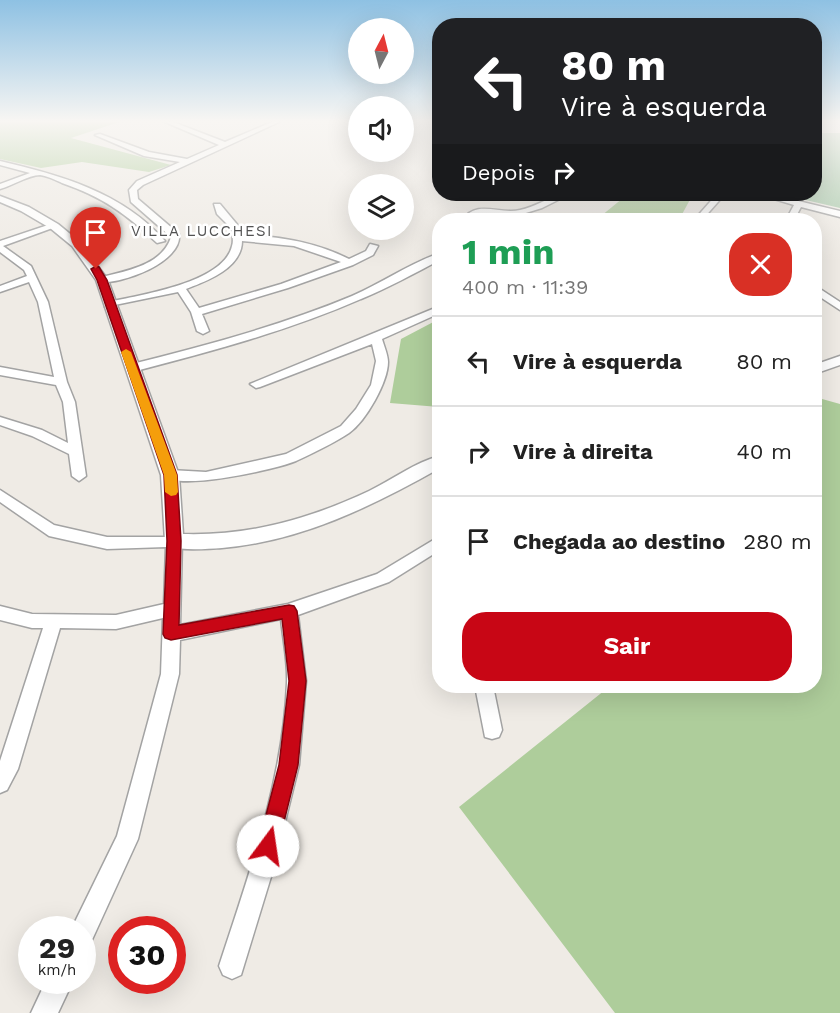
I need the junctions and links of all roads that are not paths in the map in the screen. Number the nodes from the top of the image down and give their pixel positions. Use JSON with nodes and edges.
{"nodes":[{"id":1,"x":27,"y":169,"type":"edge"},
{"id":2,"x":169,"y":169,"type":"edge"},
{"id":3,"x":39,"y":172,"type":"junction"},
{"id":4,"x":0,"y":187,"type":"edge"},
{"id":5,"x":0,"y":199,"type":"edge"},
{"id":6,"x":548,"y":201,"type":"edge"},
{"id":7,"x":715,"y":201,"type":"edge"},
{"id":8,"x":790,"y":201,"type":"edge"},
{"id":9,"x":798,"y":203,"type":"junction"},
{"id":10,"x":217,"y":206,"type":"dead end"},
{"id":11,"x":474,"y":213,"type":"edge"},
{"id":12,"x":516,"y":213,"type":"edge"},
{"id":13,"x":516,"y":213,"type":"edge"},
{"id":14,"x":704,"y":213,"type":"edge"},
{"id":15,"x":793,"y":213,"type":"edge"},
{"id":16,"x":840,"y":214,"type":"edge"},
{"id":17,"x":54,"y":226,"type":"junction"},
{"id":18,"x":236,"y":238,"type":"junction"},
{"id":19,"x":160,"y":242,"type":"dead end"},
{"id":20,"x":0,"y":246,"type":"edge"},
{"id":21,"x":373,"y":246,"type":"dead end"},
{"id":22,"x":432,"y":260,"type":"edge"},
{"id":23,"x":350,"y":263,"type":"junction"},
{"id":24,"x":32,"y":278,"type":"junction"},
{"id":25,"x":102,"y":280,"type":"junction"},
{"id":26,"x":0,"y":289,"type":"edge"},
{"id":27,"x":181,"y":289,"type":"junction"},
{"id":28,"x":822,"y":294,"type":"edge"},
{"id":29,"x":109,"y":305,"type":"junction"},
{"id":30,"x":840,"y":307,"type":"edge"},
{"id":31,"x":196,"y":312,"type":"junction"},
{"id":32,"x":432,"y":313,"type":"edge"},
{"id":33,"x":204,"y":331,"type":"dead end"},
{"id":34,"x":376,"y":338,"type":"junction"},
{"id":35,"x":840,"y":360,"type":"edge"},
{"id":36,"x":822,"y":366,"type":"edge"},
{"id":37,"x":132,"y":368,"type":"junction"},
{"id":38,"x":0,"y":371,"type":"edge"},
{"id":39,"x":61,"y":382,"type":"junction"},
{"id":40,"x":256,"y":384,"type":"dead end"},
{"id":41,"x":0,"y":421,"type":"edge"},
{"id":42,"x":76,"y":452,"type":"junction"},
{"id":43,"x":432,"y":466,"type":"edge"},
{"id":44,"x":170,"y":475,"type":"junction"},
{"id":45,"x":79,"y":476,"type":"dead end"},
{"id":46,"x":0,"y":495,"type":"edge"},
{"id":47,"x":174,"y":541,"type":"junction"},
{"id":48,"x":432,"y":547,"type":"edge"},
{"id":49,"x":172,"y":609,"type":"junction"},
{"id":50,"x":289,"y":611,"type":"junction"},
{"id":51,"x":0,"y":613,"type":"edge"},
{"id":52,"x":53,"y":623,"type":"junction"},
{"id":53,"x":171,"y":634,"type":"junction"},
{"id":54,"x":485,"y":693,"type":"edge"},
{"id":55,"x":492,"y":730,"type":"dead end"},
{"id":56,"x":0,"y":783,"type":"edge"},
{"id":57,"x":90,"y":916,"type":"edge"},
{"id":58,"x":232,"y":966,"type":"dead end"},
{"id":59,"x":54,"y":994,"type":"edge"},
{"id":60,"x":44,"y":1013,"type":"edge"}],
"edges":[{"from":1,"to":3,"type":"street"},
{"from":2,"to":25,"type":"street"},
{"from":3,"to":4,"type":"street"},
{"from":3,"to":19,"type":"street"},
{"from":5,"to":17,"type":"street"},
{"from":6,"to":12,"type":"street"},
{"from":7,"to":14,"type":"street"},
{"from":8,"to":9,"type":"street"},
{"from":9,"to":15,"type":"street"},
{"from":9,"to":16,"type":"street"},
{"from":10,"to":18,"type":"street"},
{"from":11,"to":13,"type":"street"},
{"from":17,"to":20,"type":"street"},
{"from":17,"to":25,"type":"street"},
{"from":18,"to":23,"type":"street"},
{"from":18,"to":27,"type":"street"},
{"from":20,"to":24,"type":"street"},
{"from":21,"to":23,"type":"street"},
{"from":22,"to":37,"type":"street"},
{"from":23,"to":31,"type":"street"},
{"from":24,"to":26,"type":"street"},
{"from":24,"to":39,"type":"street"},
{"from":25,"to":29,"type":"street"},
{"from":27,"to":29,"type":"street"},
{"from":27,"to":31,"type":"street"},
{"from":28,"to":30,"type":"street"},
{"from":29,"to":37,"type":"street"},
{"from":31,"to":33,"type":"street"},
{"from":32,"to":34,"type":"street"},
{"from":34,"to":40,"type":"street"},
{"from":34,"to":44,"type":"street"},
{"from":35,"to":36,"type":"street"},
{"from":37,"to":44,"type":"street"},
{"from":38,"to":39,"type":"street"},
{"from":39,"to":42,"type":"street"},
{"from":41,"to":42,"type":"street"},
{"from":42,"to":45,"type":"street"},
{"from":43,"to":47,"type":"street"},
{"from":44,"to":47,"type":"street"},
{"from":46,"to":47,"type":"street"},
{"from":47,"to":49,"type":"street"},
{"from":48,"to":50,"type":"street"},
{"from":49,"to":52,"type":"street"},
{"from":49,"to":53,"type":"street"},
{"from":50,"to":53,"type":"street"},
{"from":50,"to":58,"type":"street"},
{"from":51,"to":52,"type":"street"},
{"from":52,"to":56,"type":"street"},
{"from":53,"to":57,"type":"street"},
{"from":54,"to":55,"type":"street"},
{"from":59,"to":60,"type":"street"}]}
